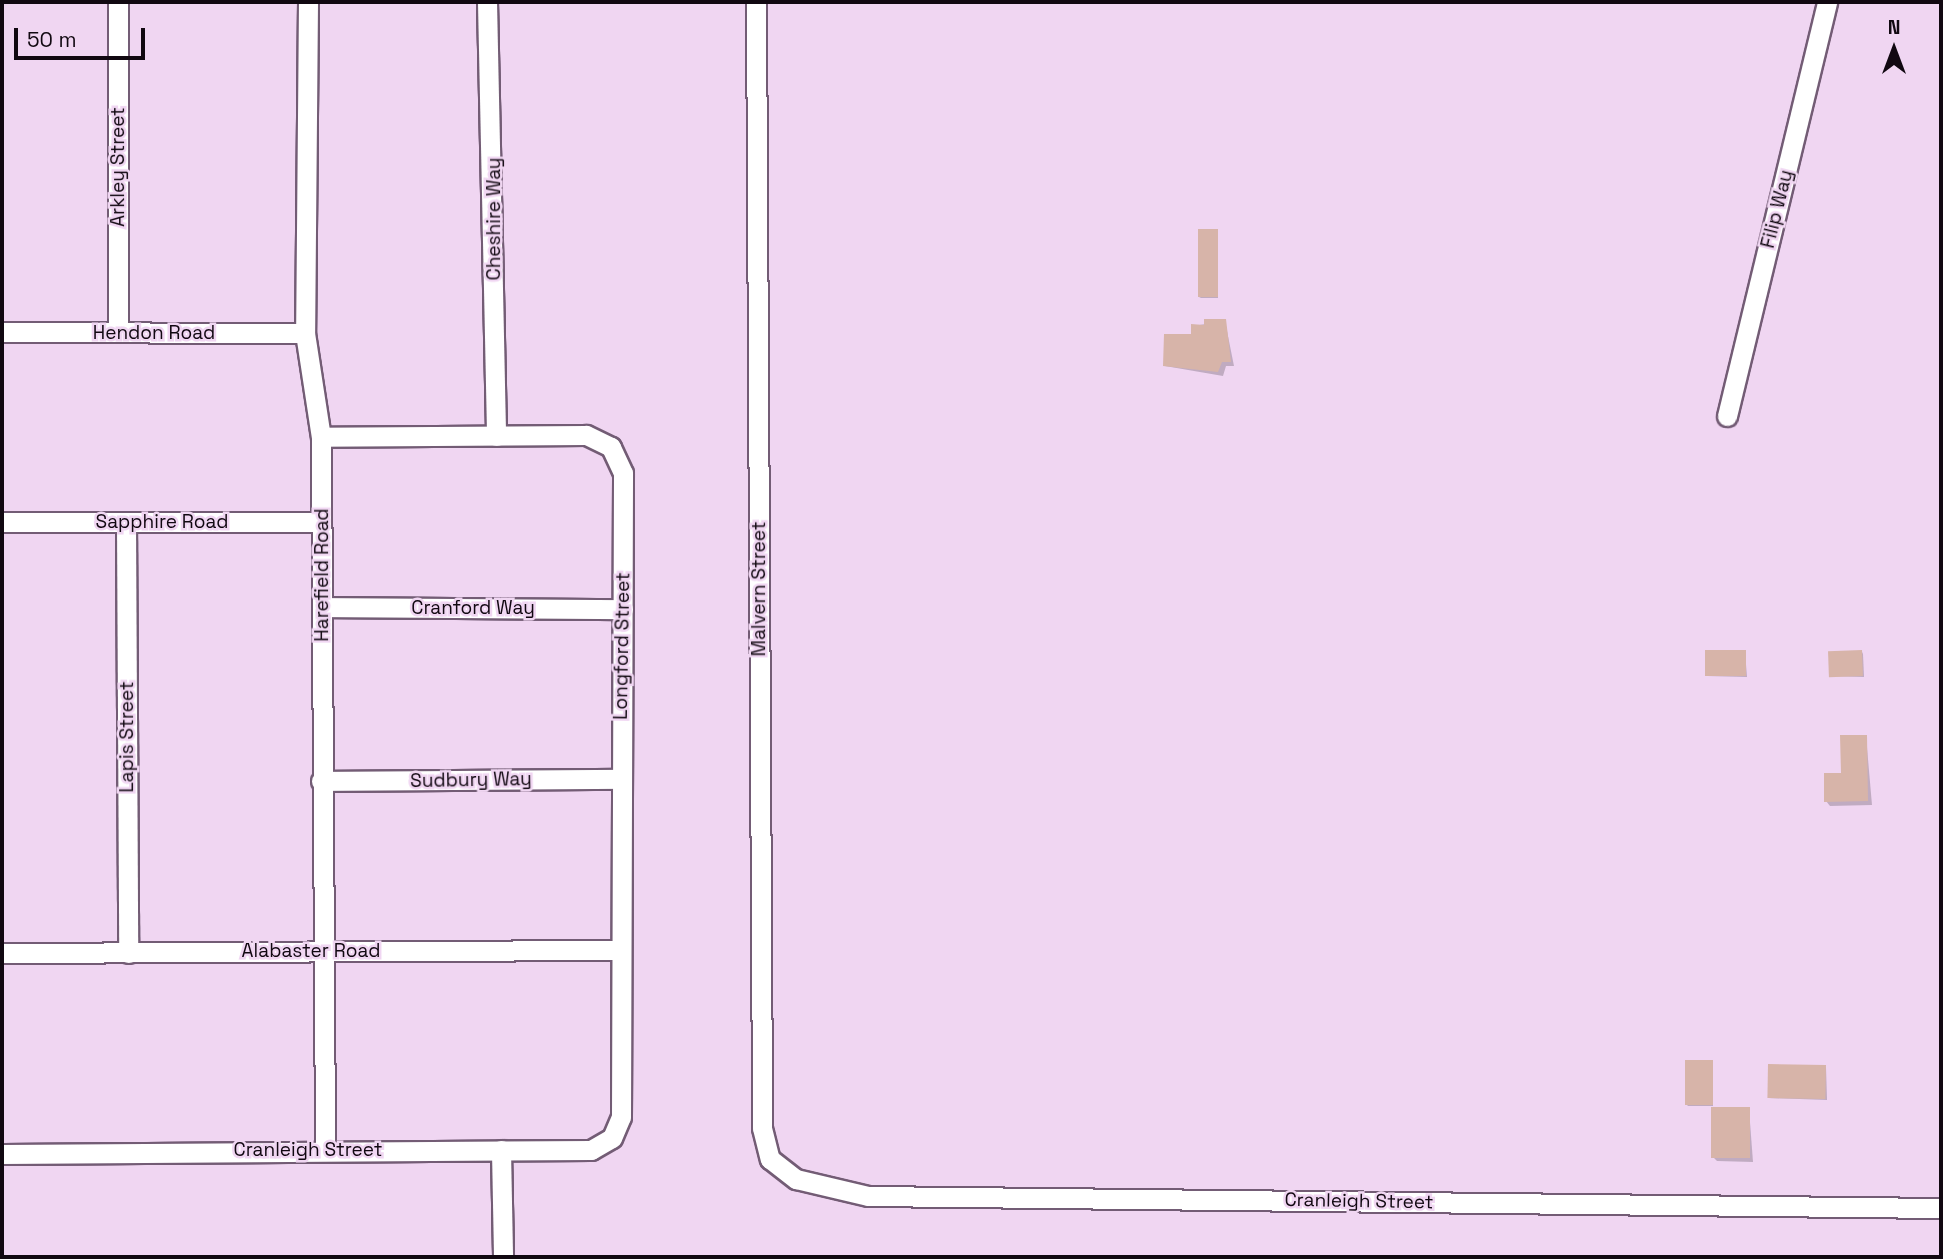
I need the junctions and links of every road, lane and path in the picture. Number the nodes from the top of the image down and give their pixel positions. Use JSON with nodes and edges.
{"nodes":[{"id":1,"x":118,"y":2,"type":"edge"},
{"id":2,"x":309,"y":2,"type":"edge"},
{"id":3,"x":487,"y":2,"type":"edge"},
{"id":4,"x":756,"y":2,"type":"edge"},
{"id":5,"x":1826,"y":2,"type":"edge"},
{"id":6,"x":2,"y":332,"type":"edge"},
{"id":7,"x":118,"y":332,"type":"junction"},
{"id":8,"x":305,"y":333,"type":"junction"},
{"id":9,"x":1727,"y":416,"type":"dead end"},
{"id":10,"x":496,"y":436,"type":"junction"},
{"id":11,"x":321,"y":437,"type":"junction"},
{"id":12,"x":2,"y":522,"type":"edge"},
{"id":13,"x":126,"y":522,"type":"junction"},
{"id":14,"x":321,"y":522,"type":"junction"},
{"id":15,"x":322,"y":607,"type":"junction"},
{"id":16,"x":623,"y":609,"type":"junction"},
{"id":17,"x":620,"y":779,"type":"junction"},
{"id":18,"x":321,"y":781,"type":"junction"},
{"id":19,"x":322,"y":950,"type":"junction"},
{"id":20,"x":621,"y":950,"type":"junction"},
{"id":21,"x":2,"y":953,"type":"edge"},
{"id":22,"x":128,"y":953,"type":"junction"},
{"id":23,"x":612,"y":1138,"type":"joint"},
{"id":24,"x":325,"y":1150,"type":"junction"},
{"id":25,"x":501,"y":1150,"type":"junction"},
{"id":26,"x":2,"y":1154,"type":"edge"},
{"id":27,"x":782,"y":1168,"type":"joint"},
{"id":28,"x":1941,"y":1208,"type":"edge"},
{"id":29,"x":503,"y":1257,"type":"edge"}],
"edges":[{"from":1,"to":7,"type":"street","name":"Arkley Street"},
{"from":2,"to":8,"type":"street","name":"Harefield Road"},
{"from":3,"to":10,"type":"street","name":"Cheshire Way"},
{"from":4,"to":27,"type":"street","name":"Malvern Street"},
{"from":5,"to":9,"type":"street","name":"Filip Way"},
{"from":6,"to":7,"type":"street","name":"Hendon Road"},
{"from":7,"to":8,"type":"street","name":"Hendon Road"},
{"from":8,"to":11,"type":"street","name":"Harefield Road"},
{"from":10,"to":11,"type":"street","name":"Longford Street"},
{"from":10,"to":16,"type":"street","name":"Longford Street"},
{"from":11,"to":14,"type":"street","name":"Harefield Road"},
{"from":12,"to":13,"type":"street","name":"Sapphire Road"},
{"from":13,"to":14,"type":"street","name":"Sapphire Road"},
{"from":13,"to":22,"type":"street","name":"Lapis Street"},
{"from":14,"to":15,"type":"street","name":"Harefield Road"},
{"from":15,"to":16,"type":"street","name":"Cranford Way"},
{"from":15,"to":18,"type":"street","name":"Harefield Road"},
{"from":16,"to":17,"type":"street","name":"Longford Street"},
{"from":17,"to":18,"type":"street","name":"Sudbury Way"},
{"from":17,"to":20,"type":"street","name":"Longford Street"},
{"from":18,"to":19,"type":"street","name":"Harefield Road"},
{"from":19,"to":20,"type":"street","name":"Alabaster Road"},
{"from":19,"to":22,"type":"street","name":"Alabaster Road"},
{"from":19,"to":24,"type":"street","name":"Harefield Road"},
{"from":20,"to":23,"type":"street","name":"Longford Street"},
{"from":21,"to":22,"type":"street","name":"Alabaster Road"},
{"from":23,"to":25,"type":"street","name":"Cranleigh Street"},
{"from":24,"to":25,"type":"street","name":"Cranleigh Street"},
{"from":24,"to":26,"type":"street","name":"Cranleigh Street"},
{"from":25,"to":29,"type":"street"},
{"from":27,"to":28,"type":"street","name":"Cranleigh Street"}]}
